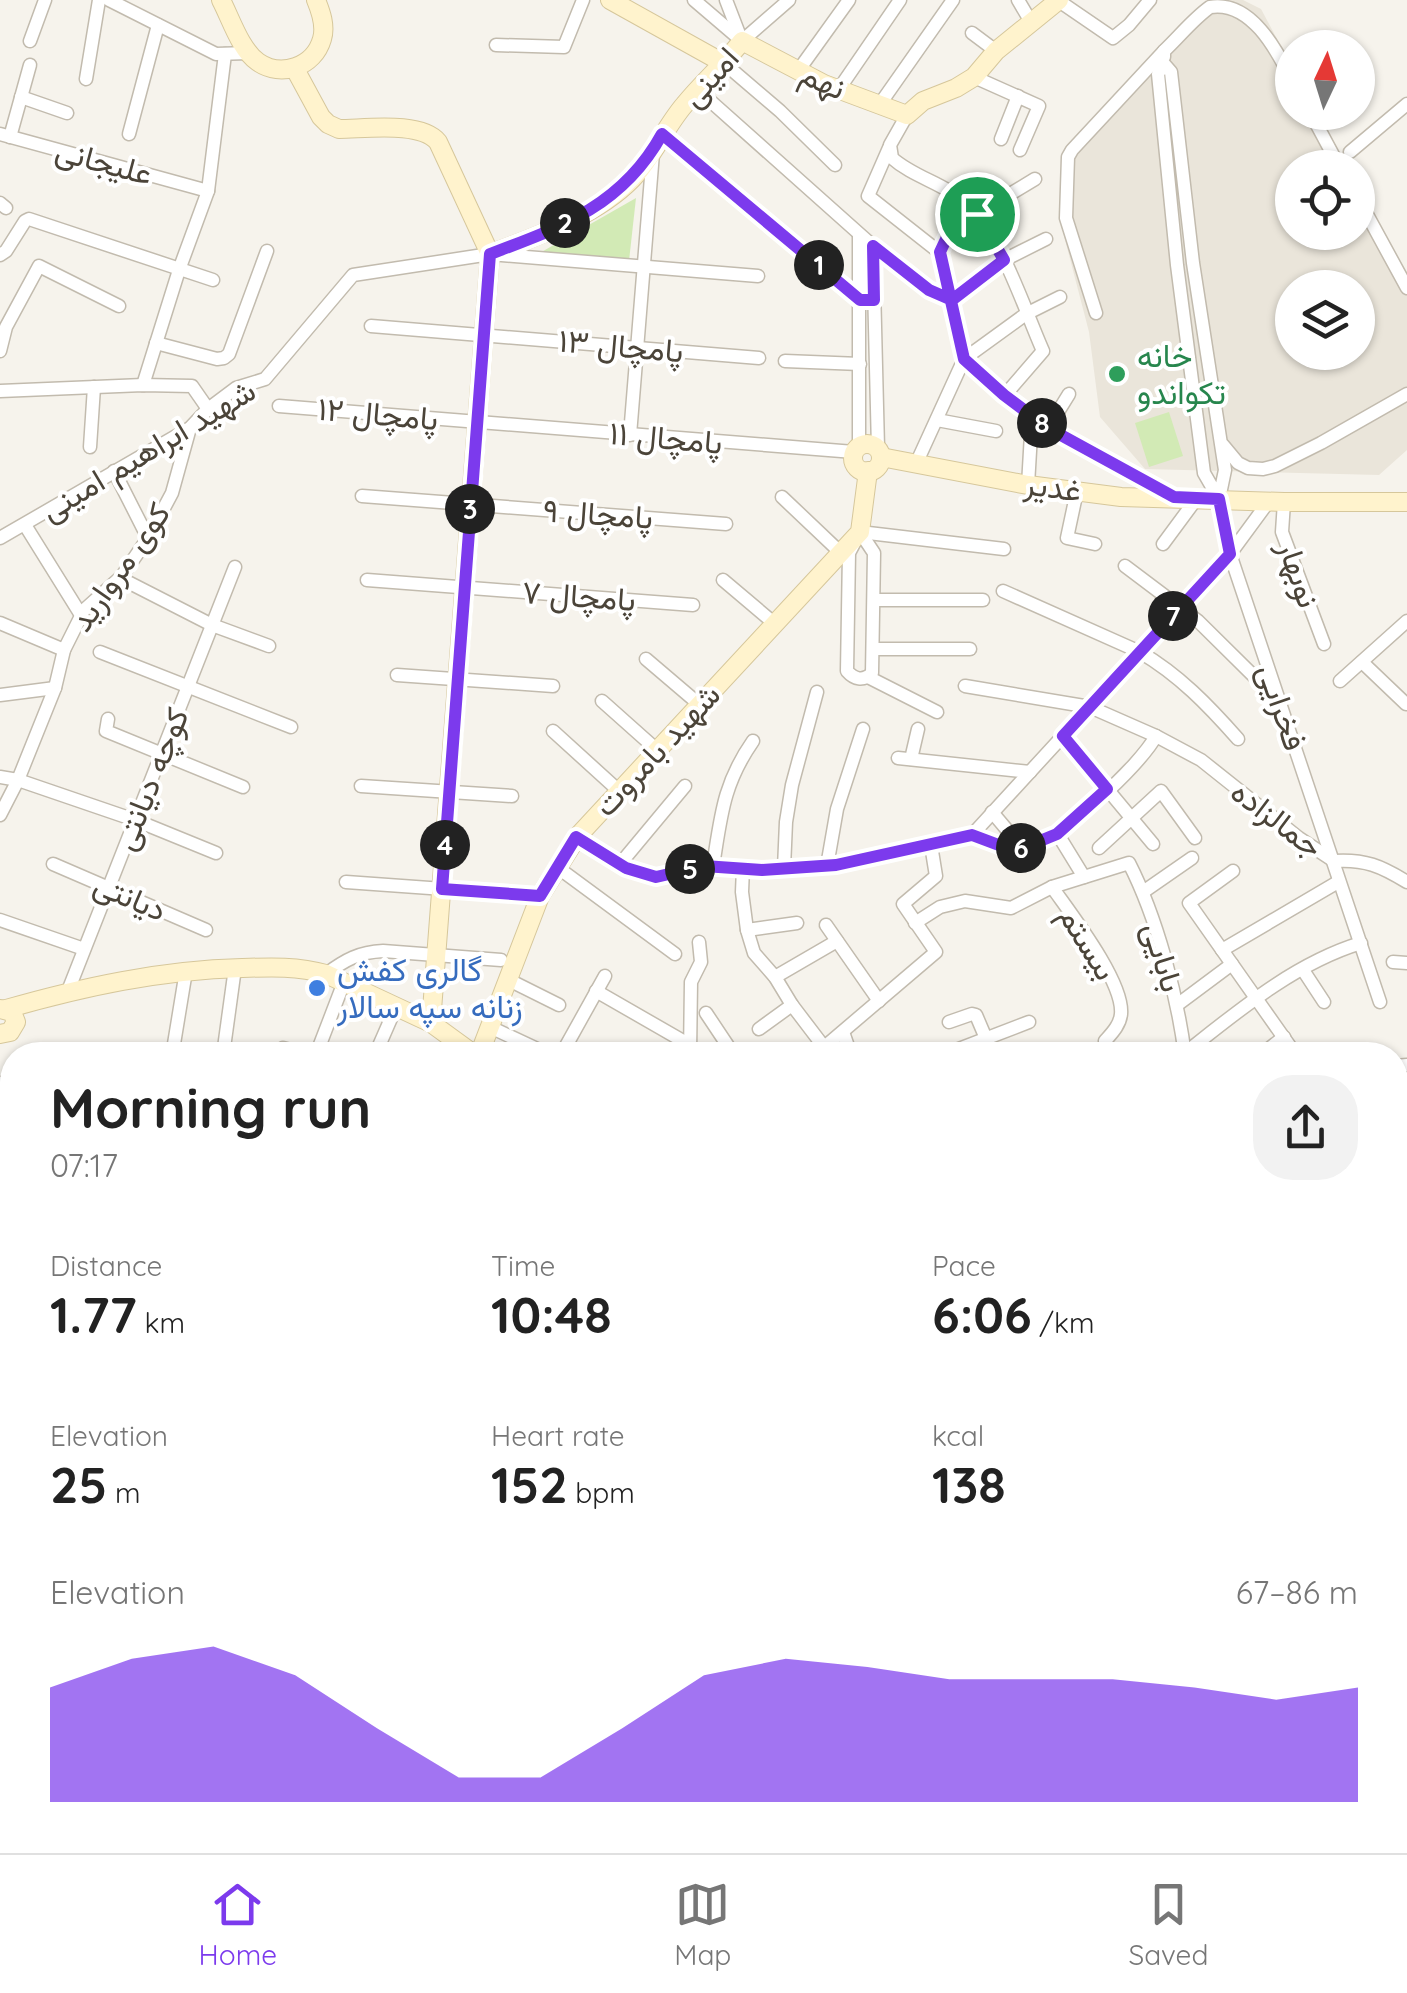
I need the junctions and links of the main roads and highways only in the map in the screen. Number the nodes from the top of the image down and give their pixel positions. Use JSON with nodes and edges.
{"nodes":[{"id":1,"x":221,"y":0,"type":"edge"},
{"id":2,"x":316,"y":0,"type":"edge"},
{"id":3,"x":610,"y":0,"type":"edge"},
{"id":4,"x":1059,"y":0,"type":"edge"},
{"id":5,"x":742,"y":42,"type":"joint"},
{"id":6,"x":725,"y":64,"type":"junction"},
{"id":7,"x":294,"y":69,"type":"junction"},
{"id":8,"x":490,"y":254,"type":"junction"},
{"id":9,"x":1407,"y":502,"type":"edge"},
{"id":10,"x":860,"y":532,"type":"joint"},
{"id":11,"x":6,"y":1021,"type":"edge"},
{"id":12,"x":431,"y":1023,"type":"junction"},
{"id":13,"x":448,"y":1042,"type":"edge"},
{"id":14,"x":483,"y":1042,"type":"edge"}],
"edges":[{"from":1,"to":7,"type":"main road"},
{"from":2,"to":7,"type":"main road"},
{"from":3,"to":6,"type":"main road"},
{"from":4,"to":5,"type":"main road","name":"نهم"},
{"from":5,"to":6,"type":"main road","name":"امینی"},
{"from":6,"to":8,"type":"main road","name":"امینی"},
{"from":7,"to":8,"type":"main road"},
{"from":8,"to":12,"type":"main road"},
{"from":9,"to":10,"type":"main road","name":"غدیر"},
{"from":10,"to":14,"type":"main road","name":"شهید بامروت"},
{"from":11,"to":12,"type":"main road"},
{"from":12,"to":13,"type":"main road"}]}
